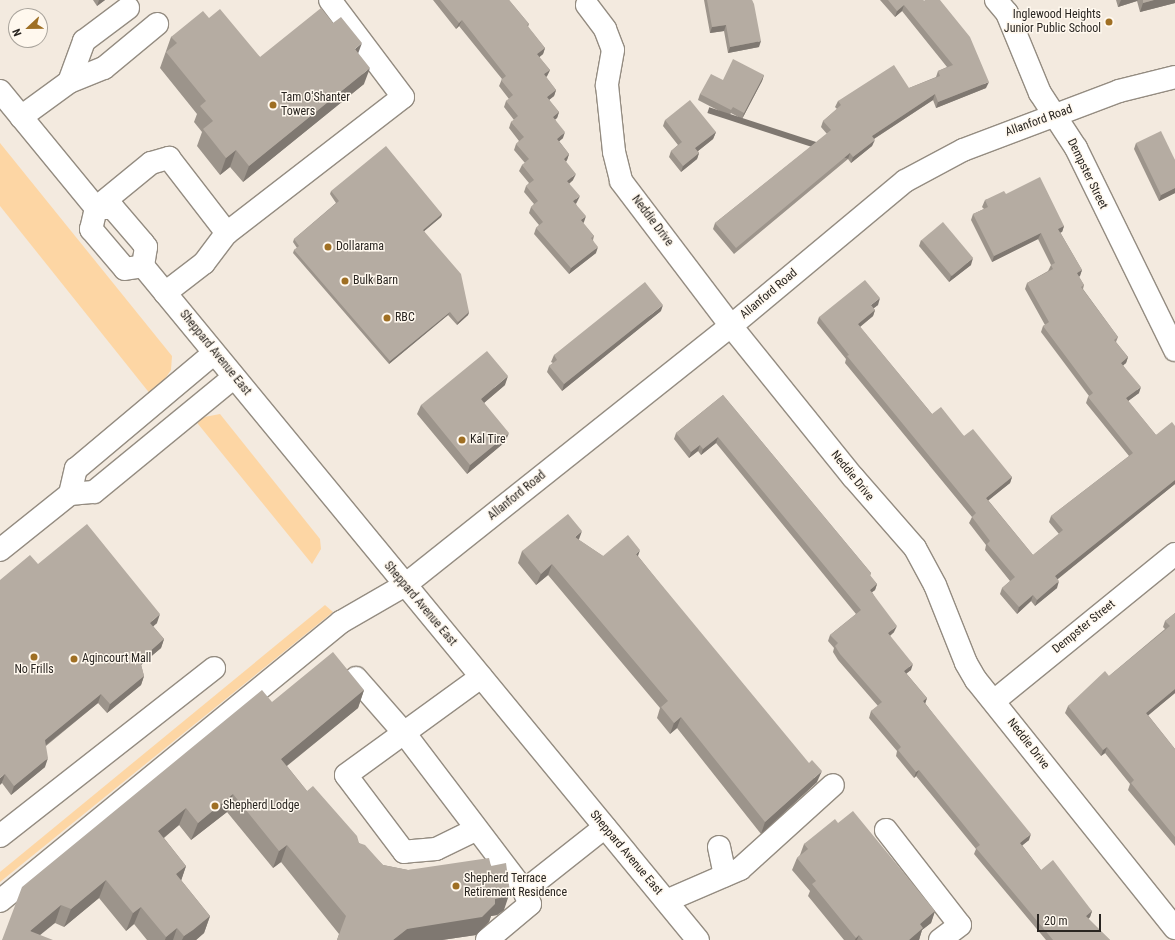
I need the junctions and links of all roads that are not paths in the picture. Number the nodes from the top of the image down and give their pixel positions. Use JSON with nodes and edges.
{"nodes":[{"id":1,"x":330,"y":0,"type":"edge"},
{"id":2,"x":996,"y":0,"type":"edge"},
{"id":3,"x":587,"y":5,"type":"dead end"},
{"id":4,"x":128,"y":8,"type":"dead end"},
{"id":5,"x":157,"y":24,"type":"dead end"},
{"id":6,"x":1175,"y":77,"type":"edge"},
{"id":7,"x":69,"y":82,"type":"junction"},
{"id":8,"x":0,"y":92,"type":"edge"},
{"id":9,"x":1056,"y":115,"type":"junction"},
{"id":10,"x":21,"y":117,"type":"junction"},
{"id":11,"x":96,"y":208,"type":"junction"},
{"id":12,"x":227,"y":233,"type":"junction"},
{"id":13,"x":143,"y":266,"type":"junction"},
{"id":14,"x":165,"y":293,"type":"junction"},
{"id":15,"x":731,"y":326,"type":"junction"},
{"id":16,"x":1175,"y":350,"type":"edge"},
{"id":17,"x":214,"y":353,"type":"junction"},
{"id":18,"x":234,"y":377,"type":"junction"},
{"id":19,"x":70,"y":494,"type":"junction"},
{"id":20,"x":0,"y":550,"type":"edge"},
{"id":21,"x":1175,"y":554,"type":"edge"},
{"id":22,"x":405,"y":585,"type":"junction"},
{"id":23,"x":214,"y":668,"type":"dead end"},
{"id":24,"x":481,"y":677,"type":"junction"},
{"id":25,"x":356,"y":678,"type":"edge"},
{"id":26,"x":994,"y":701,"type":"junction"},
{"id":27,"x":405,"y":734,"type":"junction"},
{"id":28,"x":833,"y":785,"type":"dead end"},
{"id":29,"x":605,"y":828,"type":"junction"},
{"id":30,"x":475,"y":830,"type":"junction"},
{"id":31,"x":886,"y":830,"type":"dead end"},
{"id":32,"x":0,"y":836,"type":"edge"},
{"id":33,"x":719,"y":847,"type":"dead end"},
{"id":34,"x":725,"y":875,"type":"junction"},
{"id":35,"x":524,"y":891,"type":"junction"},
{"id":36,"x":0,"y":901,"type":"edge"},
{"id":37,"x":666,"y":901,"type":"junction"},
{"id":38,"x":1175,"y":928,"type":"edge"},
{"id":39,"x":487,"y":940,"type":"edge"},
{"id":40,"x":698,"y":940,"type":"edge"},
{"id":41,"x":940,"y":940,"type":"edge"}],
"edges":[{"from":1,"to":12,"type":"street"},
{"from":2,"to":9,"type":"street","name":"Dempster Street"},
{"from":3,"to":15,"type":"street","name":"Neddie Drive"},
{"from":4,"to":7,"type":"street"},
{"from":5,"to":7,"type":"street"},
{"from":6,"to":9,"type":"street","name":"Allanford Road"},
{"from":7,"to":10,"type":"street"},
{"from":8,"to":10,"type":"street"},
{"from":9,"to":15,"type":"street","name":"Allanford Road"},
{"from":9,"to":16,"type":"street","name":"Dempster Street"},
{"from":10,"to":11,"type":"street"},
{"from":11,"to":12,"type":"street"},
{"from":11,"to":13,"type":"street"},
{"from":11,"to":13,"type":"street"},
{"from":12,"to":14,"type":"street"},
{"from":13,"to":14,"type":"street","name":"Sheppard Avenue East"},
{"from":14,"to":17,"type":"street","name":"Sheppard Avenue East"},
{"from":15,"to":22,"type":"street","name":"Allanford Road"},
{"from":15,"to":26,"type":"street","name":"Neddie Drive"},
{"from":17,"to":18,"type":"street","name":"Sheppard Avenue East"},
{"from":17,"to":19,"type":"street"},
{"from":18,"to":19,"type":"street"},
{"from":18,"to":22,"type":"street","name":"Sheppard Avenue East"},
{"from":19,"to":20,"type":"street"},
{"from":21,"to":26,"type":"street","name":"Dempster Street"},
{"from":22,"to":24,"type":"street","name":"Sheppard Avenue East"},
{"from":22,"to":36,"type":"street","name":"Allanford Road"},
{"from":23,"to":32,"type":"street"},
{"from":24,"to":27,"type":"street"},
{"from":24,"to":29,"type":"street","name":"Sheppard Avenue East"},
{"from":25,"to":27,"type":"street"},
{"from":26,"to":38,"type":"street","name":"Neddie Drive"},
{"from":27,"to":30,"type":"street"},
{"from":27,"to":30,"type":"street"},
{"from":28,"to":34,"type":"street"},
{"from":29,"to":35,"type":"street"},
{"from":29,"to":37,"type":"street","name":"Sheppard Avenue East"},
{"from":30,"to":35,"type":"street"},
{"from":31,"to":41,"type":"street"},
{"from":33,"to":34,"type":"street"},
{"from":34,"to":37,"type":"street"},
{"from":35,"to":39,"type":"street"},
{"from":37,"to":40,"type":"street","name":"Sheppard Avenue East"}]}
